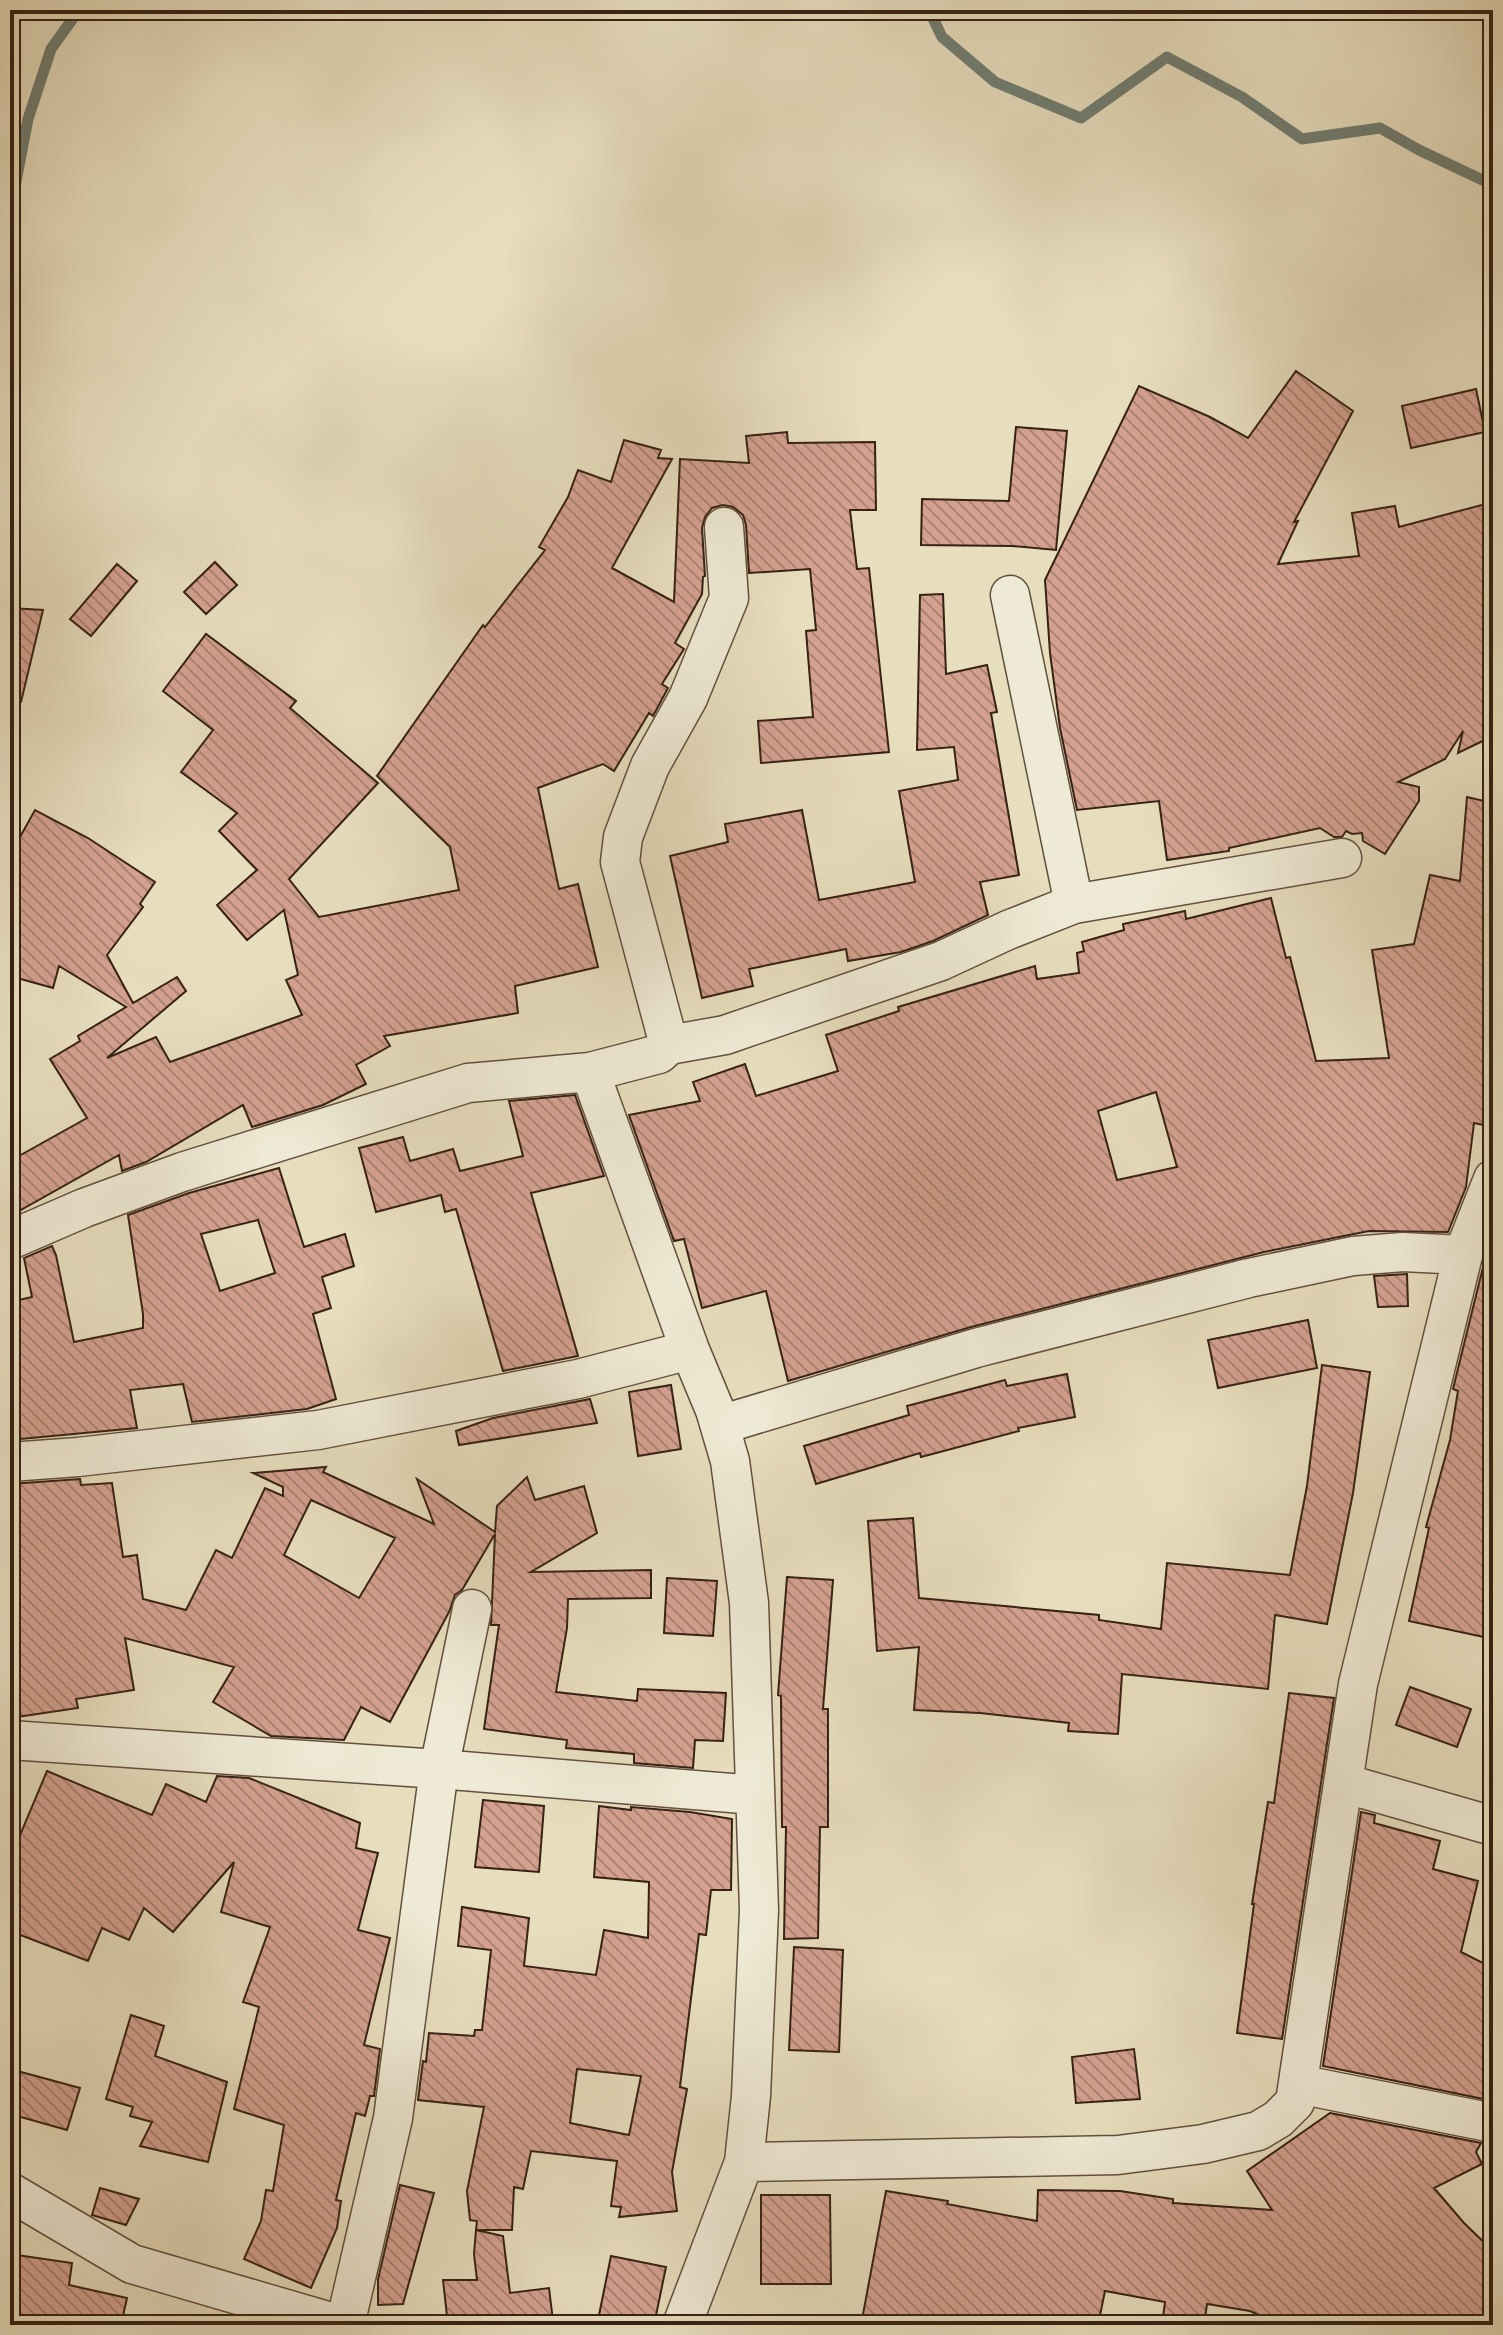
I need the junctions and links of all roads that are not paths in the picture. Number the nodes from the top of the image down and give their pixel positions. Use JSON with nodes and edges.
{"nodes":[{"id":1,"x":724,"y":527,"type":"dead end"},
{"id":2,"x":1010,"y":595,"type":"dead end"},
{"id":3,"x":1342,"y":858,"type":"dead end"},
{"id":4,"x":1074,"y":904,"type":"junction"},
{"id":5,"x":669,"y":1045,"type":"junction"},
{"id":6,"x":590,"y":1072,"type":"junction"},
{"id":7,"x":1493,"y":1179,"type":"edge"},
{"id":8,"x":10,"y":1240,"type":"edge"},
{"id":9,"x":1463,"y":1255,"type":"junction"},
{"id":10,"x":690,"y":1350,"type":"junction"},
{"id":11,"x":720,"y":1425,"type":"junction"},
{"id":12,"x":10,"y":1462,"type":"edge"},
{"id":13,"x":472,"y":1609,"type":"dead end"},
{"id":14,"x":10,"y":1740,"type":"edge"},
{"id":15,"x":439,"y":1769,"type":"junction"},
{"id":16,"x":1343,"y":1783,"type":"junction"},
{"id":17,"x":755,"y":1795,"type":"junction"},
{"id":18,"x":1493,"y":1826,"type":"edge"},
{"id":19,"x":1298,"y":2084,"type":"junction"},
{"id":20,"x":1493,"y":2123,"type":"edge"},
{"id":21,"x":744,"y":2162,"type":"junction"},
{"id":22,"x":10,"y":2192,"type":"edge"},
{"id":23,"x":343,"y":2325,"type":"edge"},
{"id":24,"x":682,"y":2325,"type":"edge"}],
"edges":[{"from":1,"to":5,"type":"street"},
{"from":2,"to":4,"type":"street"},
{"from":3,"to":4,"type":"street"},
{"from":4,"to":5,"type":"street"},
{"from":5,"to":6,"type":"street"},
{"from":6,"to":8,"type":"street"},
{"from":6,"to":10,"type":"street"},
{"from":7,"to":9,"type":"street"},
{"from":9,"to":11,"type":"street"},
{"from":9,"to":16,"type":"street"},
{"from":10,"to":11,"type":"street"},
{"from":10,"to":12,"type":"street"},
{"from":11,"to":17,"type":"street"},
{"from":13,"to":15,"type":"street"},
{"from":14,"to":15,"type":"street"},
{"from":15,"to":17,"type":"street"},
{"from":15,"to":23,"type":"street"},
{"from":16,"to":18,"type":"street"},
{"from":16,"to":19,"type":"street"},
{"from":17,"to":21,"type":"street"},
{"from":19,"to":20,"type":"street"},
{"from":19,"to":21,"type":"street"},
{"from":21,"to":24,"type":"street"},
{"from":22,"to":23,"type":"street"}]}
